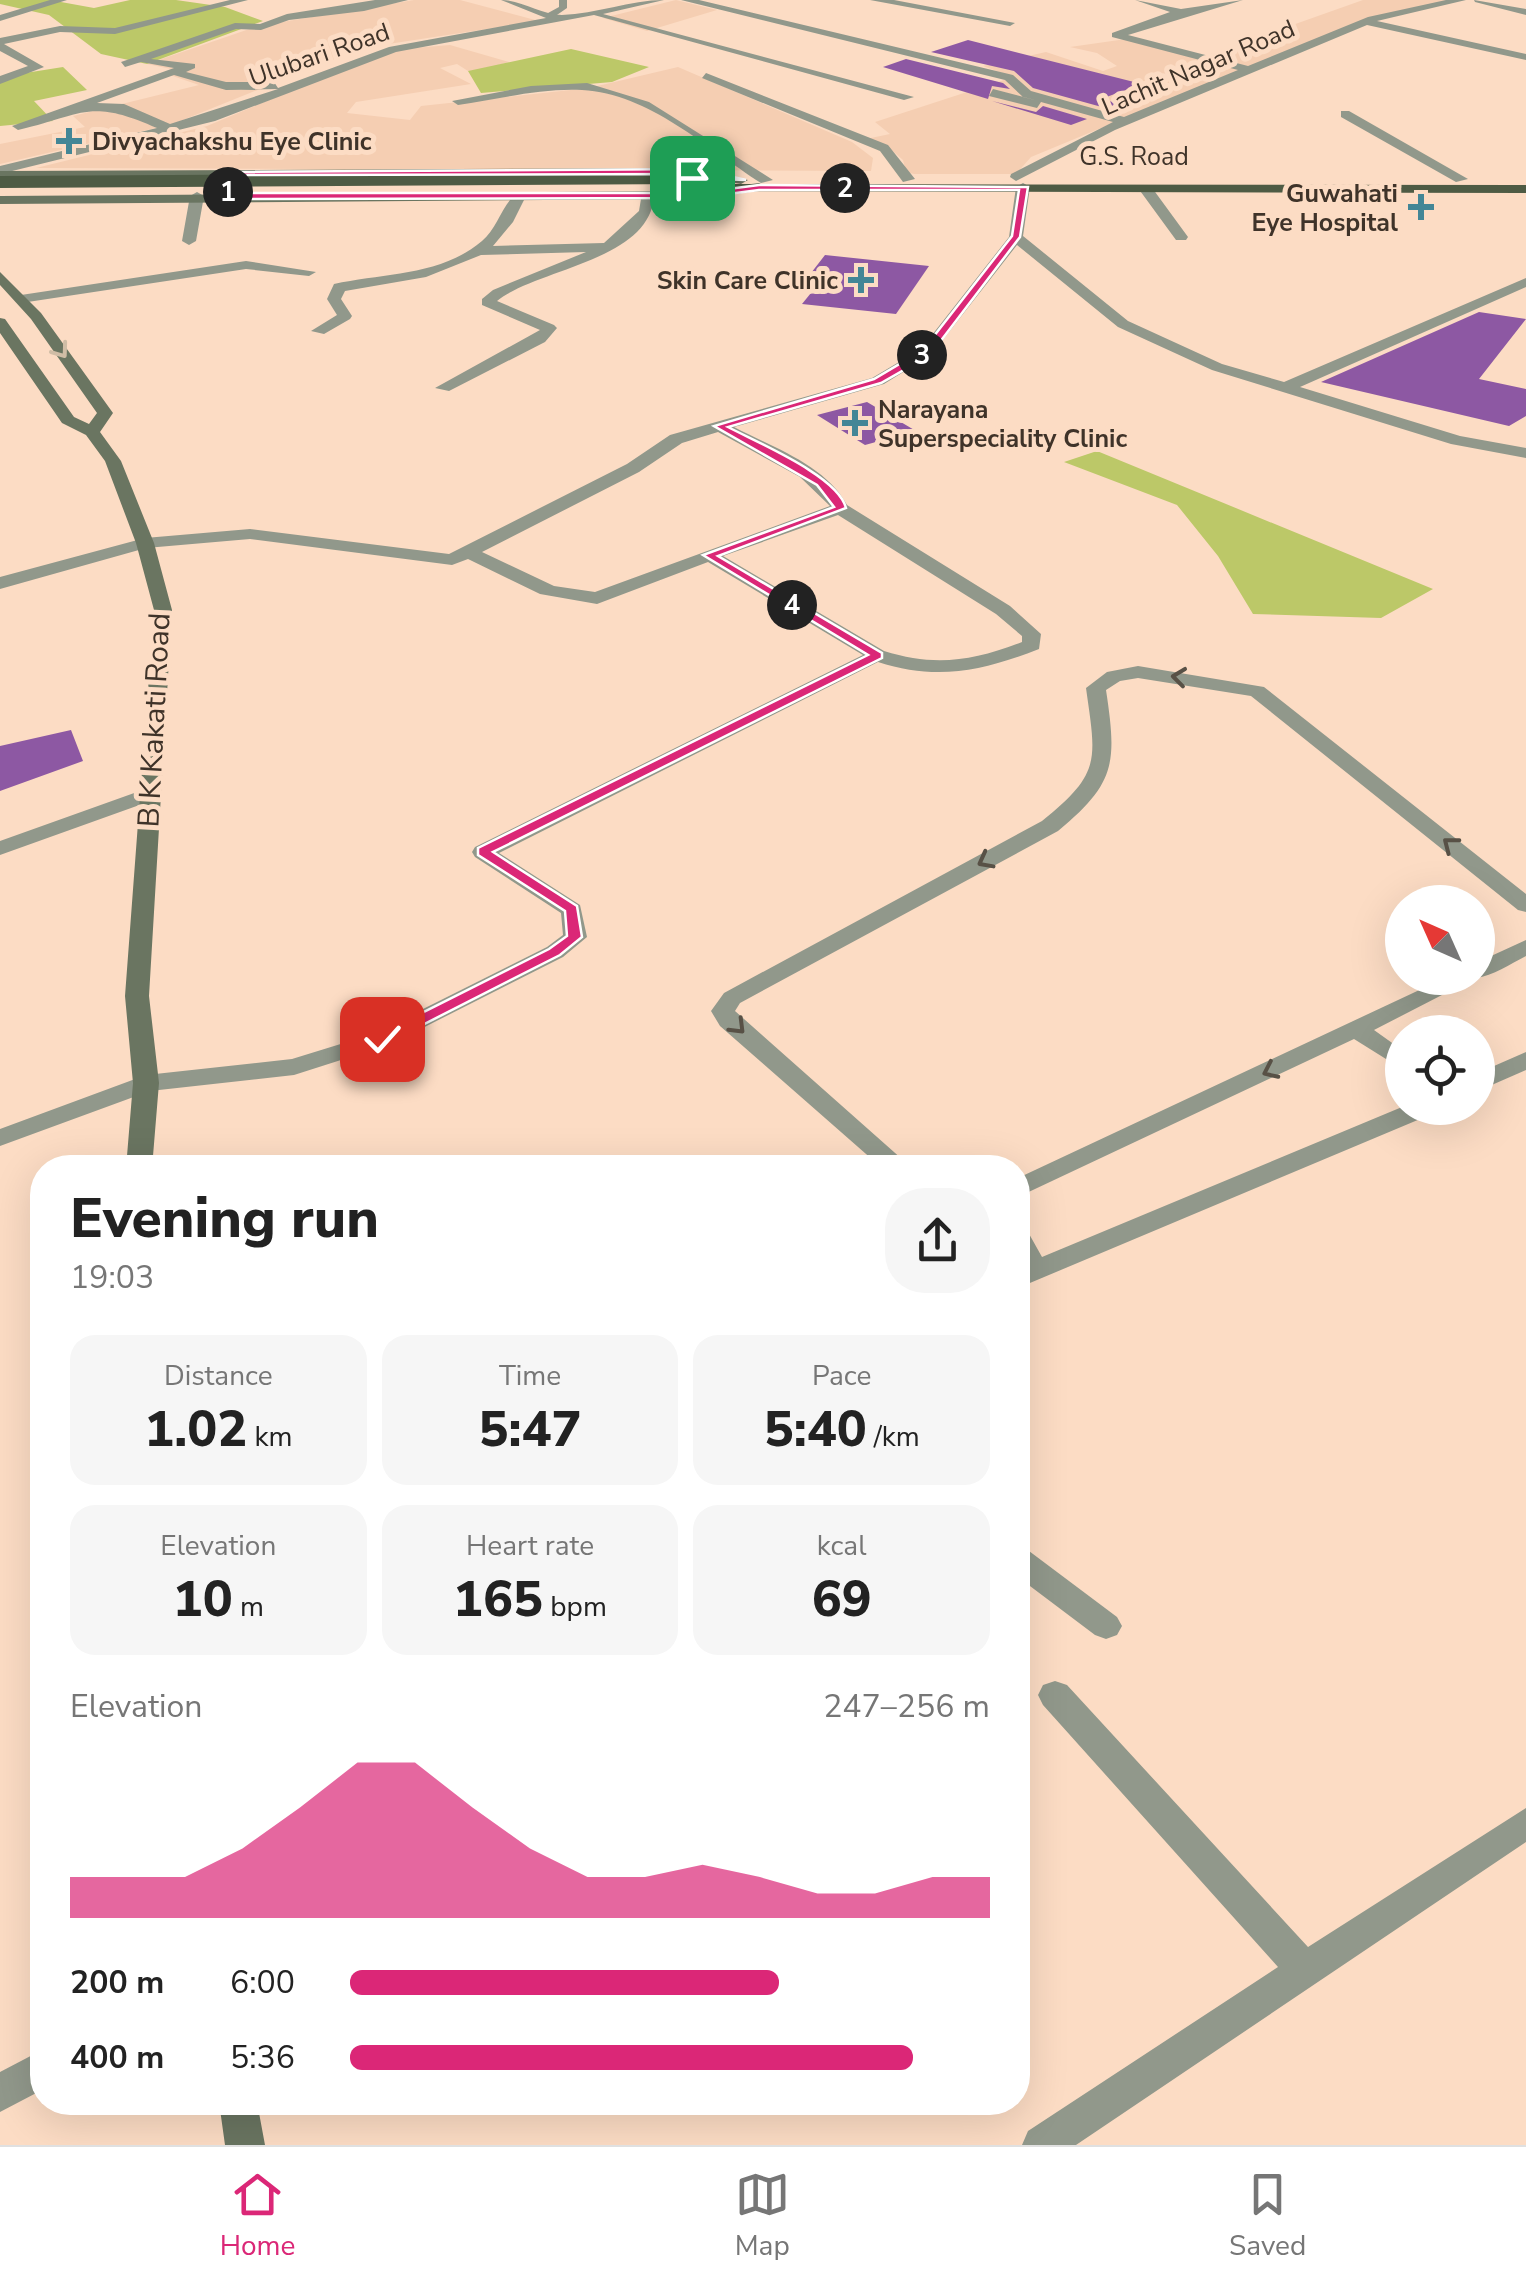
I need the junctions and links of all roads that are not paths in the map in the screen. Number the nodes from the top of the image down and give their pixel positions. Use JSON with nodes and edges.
{"nodes":[{"id":1,"x":62,"y":0,"type":"edge"},
{"id":2,"x":243,"y":0,"type":"edge"},
{"id":3,"x":316,"y":0,"type":"edge"},
{"id":4,"x":403,"y":0,"type":"edge"},
{"id":5,"x":506,"y":0,"type":"edge"},
{"id":6,"x":564,"y":0,"type":"edge"},
{"id":7,"x":659,"y":0,"type":"edge"},
{"id":8,"x":686,"y":0,"type":"edge"},
{"id":9,"x":875,"y":0,"type":"edge"},
{"id":10,"x":1140,"y":0,"type":"edge"},
{"id":11,"x":1238,"y":0,"type":"edge"},
{"id":12,"x":1461,"y":0,"type":"edge"},
{"id":13,"x":1479,"y":0,"type":"edge"},
{"id":14,"x":364,"y":8,"type":"junction"},
{"id":15,"x":1180,"y":12,"type":"junction"},
{"id":16,"x":1526,"y":12,"type":"edge"},
{"id":17,"x":551,"y":15,"type":"junction"},
{"id":18,"x":594,"y":15,"type":"junction"},
{"id":19,"x":0,"y":18,"type":"edge"},
{"id":20,"x":565,"y":21,"type":"junction"},
{"id":21,"x":1366,"y":22,"type":"junction"},
{"id":22,"x":1010,"y":24,"type":"dead end"},
{"id":23,"x":0,"y":43,"type":"edge"},
{"id":24,"x":1526,"y":57,"type":"edge"},
{"id":25,"x":191,"y":66,"type":"junction"},
{"id":26,"x":1249,"y":70,"type":"junction"},
{"id":27,"x":174,"y":72,"type":"junction"},
{"id":28,"x":706,"y":76,"type":"dead end"},
{"id":29,"x":0,"y":80,"type":"edge"},
{"id":30,"x":289,"y":86,"type":"junction"},
{"id":31,"x":993,"y":93,"type":"dead end"},
{"id":32,"x":908,"y":97,"type":"dead end"},
{"id":33,"x":458,"y":102,"type":"dead end"},
{"id":34,"x":90,"y":107,"type":"junction"},
{"id":35,"x":71,"y":113,"type":"junction"},
{"id":36,"x":1345,"y":114,"type":"dead end"},
{"id":37,"x":88,"y":122,"type":"dead end"},
{"id":38,"x":0,"y":123,"type":"edge"},
{"id":39,"x":1120,"y":123,"type":"junction"},
{"id":40,"x":170,"y":130,"type":"junction"},
{"id":41,"x":105,"y":132,"type":"dead end"},
{"id":42,"x":33,"y":141,"type":"junction"},
{"id":43,"x":122,"y":141,"type":"junction"},
{"id":44,"x":234,"y":172,"type":"junction"},
{"id":45,"x":183,"y":173,"type":"junction"},
{"id":46,"x":0,"y":176,"type":"edge"},
{"id":47,"x":908,"y":179,"type":"junction"},
{"id":48,"x":1461,"y":179,"type":"junction"},
{"id":49,"x":1526,"y":179,"type":"edge"},
{"id":50,"x":742,"y":180,"type":"junction"},
{"id":51,"x":1020,"y":182,"type":"junction"},
{"id":52,"x":691,"y":183,"type":"junction"},
{"id":53,"x":762,"y":184,"type":"junction"},
{"id":54,"x":1146,"y":188,"type":"junction"},
{"id":55,"x":1526,"y":188,"type":"edge"},
{"id":56,"x":0,"y":191,"type":"edge"},
{"id":57,"x":197,"y":196,"type":"junction"},
{"id":58,"x":226,"y":196,"type":"junction"},
{"id":59,"x":518,"y":196,"type":"junction"},
{"id":60,"x":647,"y":196,"type":"junction"},
{"id":61,"x":173,"y":197,"type":"junction"},
{"id":62,"x":0,"y":200,"type":"edge"},
{"id":63,"x":1016,"y":237,"type":"junction"},
{"id":64,"x":1181,"y":237,"type":"dead end"},
{"id":65,"x":189,"y":241,"type":"dead end"},
{"id":66,"x":606,"y":248,"type":"junction"},
{"id":67,"x":479,"y":252,"type":"junction"},
{"id":68,"x":309,"y":272,"type":"dead end"},
{"id":69,"x":0,"y":276,"type":"edge"},
{"id":70,"x":1526,"y":282,"type":"edge"},
{"id":71,"x":21,"y":299,"type":"junction"},
{"id":72,"x":0,"y":322,"type":"edge"},
{"id":73,"x":320,"y":331,"type":"dead end"},
{"id":74,"x":442,"y":388,"type":"dead end"},
{"id":75,"x":1284,"y":388,"type":"junction"},
{"id":76,"x":719,"y":426,"type":"junction"},
{"id":77,"x":92,"y":432,"type":"junction"},
{"id":78,"x":1526,"y":453,"type":"edge"},
{"id":79,"x":840,"y":508,"type":"junction"},
{"id":80,"x":145,"y":543,"type":"junction"},
{"id":81,"x":470,"y":553,"type":"junction"},
{"id":82,"x":708,"y":555,"type":"junction"},
{"id":83,"x":0,"y":583,"type":"edge"},
{"id":84,"x":877,"y":655,"type":"junction"},
{"id":85,"x":151,"y":793,"type":"junction"},
{"id":86,"x":0,"y":848,"type":"edge"},
{"id":87,"x":1526,"y":905,"type":"edge"},
{"id":88,"x":1526,"y":946,"type":"edge"},
{"id":89,"x":1495,"y":962,"type":"edge"},
{"id":90,"x":1429,"y":995,"type":"edge"},
{"id":91,"x":1384,"y":1017,"type":"joint"},
{"id":92,"x":1358,"y":1030,"type":"junction"},
{"id":93,"x":1385,"y":1049,"type":"edge"},
{"id":94,"x":1526,"y":1060,"type":"edge"},
{"id":95,"x":1495,"y":1074,"type":"edge"},
{"id":96,"x":146,"y":1083,"type":"junction"},
{"id":97,"x":1385,"y":1124,"type":"edge"},
{"id":98,"x":0,"y":1138,"type":"edge"},
{"id":99,"x":140,"y":1155,"type":"edge"},
{"id":100,"x":884,"y":1155,"type":"edge"},
{"id":101,"x":1030,"y":1182,"type":"edge"},
{"id":102,"x":1030,"y":1272,"type":"edge"},
{"id":103,"x":1030,"y":1569,"type":"edge"},
{"id":104,"x":1106,"y":1626,"type":"dead end"},
{"id":105,"x":1055,"y":1695,"type":"dead end"},
{"id":106,"x":1526,"y":1823,"type":"edge"},
{"id":107,"x":1306,"y":1971,"type":"junction"},
{"id":108,"x":30,"y":2076,"type":"edge"},
{"id":109,"x":0,"y":2093,"type":"edge"},
{"id":110,"x":240,"y":2115,"type":"edge"},
{"id":111,"x":245,"y":2145,"type":"edge"},
{"id":112,"x":1042,"y":2145,"type":"edge"}],
"edges":[{"from":1,"to":19,"type":"street"},
{"from":2,"to":23,"type":"street"},
{"from":3,"to":14,"type":"street"},
{"from":4,"to":14,"type":"street"},
{"from":5,"to":17,"type":"street"},
{"from":6,"to":17,"type":"lane"},
{"from":7,"to":18,"type":"street","name":"Ulubari Road"},
{"from":8,"to":39,"type":"street"},
{"from":9,"to":22,"type":"street"},
{"from":10,"to":15,"type":"street"},
{"from":11,"to":15,"type":"street"},
{"from":12,"to":21,"type":"street","name":"Lachit Nagar Road"},
{"from":13,"to":16,"type":"street"},
{"from":14,"to":25,"type":"street"},
{"from":15,"to":26,"type":"street"},
{"from":17,"to":20,"type":"street"},
{"from":18,"to":20,"type":"street","name":"Ulubari Road"},
{"from":18,"to":32,"type":"street"},
{"from":20,"to":30,"type":"street","name":"Ulubari Road"},
{"from":21,"to":24,"type":"street"},
{"from":21,"to":26,"type":"street","name":"Lachit Nagar Road"},
{"from":23,"to":29,"type":"street"},
{"from":25,"to":27,"type":"street"},
{"from":25,"to":30,"type":"street"},
{"from":26,"to":39,"type":"street","name":"Lachit Nagar Road"},
{"from":27,"to":30,"type":"street"},
{"from":27,"to":34,"type":"street"},
{"from":28,"to":47,"type":"street"},
{"from":30,"to":40,"type":"street","name":"Ulubari Road"},
{"from":31,"to":39,"type":"street"},
{"from":33,"to":53,"type":"street"},
{"from":34,"to":35,"type":"street"},
{"from":34,"to":40,"type":"street"},
{"from":35,"to":37,"type":"street"},
{"from":35,"to":42,"type":"street"},
{"from":36,"to":48,"type":"street"},
{"from":38,"to":42,"type":"street"},
{"from":39,"to":51,"type":"street","name":"Lachit Nagar Road"},
{"from":40,"to":43,"type":"street","name":"Ulubari Road"},
{"from":41,"to":43,"type":"street"},
{"from":42,"to":43,"type":"street","name":"Ulubari Road"},
{"from":42,"to":46,"type":"street","name":"Ulubari Road"},
{"from":44,"to":45,"type":"street"},
{"from":44,"to":50,"type":"street"},
{"from":44,"to":58,"type":"street"},
{"from":45,"to":46,"type":"street"},
{"from":45,"to":61,"type":"street"},
{"from":46,"to":52,"type":"main road","bridge":true},
{"from":47,"to":51,"type":"main road","name":"G.S. Road"},
{"from":47,"to":53,"type":"main road","name":"G.S. Road"},
{"from":48,"to":49,"type":"main road","name":"G.S. Road"},
{"from":48,"to":51,"type":"main road","name":"G.S. Road"},
{"from":50,"to":52,"type":"main road","name":"G.S. Road"},
{"from":50,"to":53,"type":"main road","name":"G.S. Road"},
{"from":51,"to":53,"type":"main road","name":"G.S. Road"},
{"from":51,"to":54,"type":"main road","name":"G.S. Road"},
{"from":51,"to":63,"type":"street"},
{"from":52,"to":53,"type":"main road"},
{"from":52,"to":56,"type":"main road"},
{"from":53,"to":60,"type":"street"},
{"from":54,"to":55,"type":"main road","name":"G.S. Road"},
{"from":54,"to":64,"type":"street"},
{"from":57,"to":58,"type":"street"},
{"from":57,"to":61,"type":"street"},
{"from":57,"to":65,"type":"street"},
{"from":58,"to":59,"type":"street"},
{"from":59,"to":60,"type":"street"},
{"from":59,"to":67,"type":"street"},
{"from":60,"to":66,"type":"street"},
{"from":61,"to":62,"type":"street"},
{"from":63,"to":75,"type":"street"},
{"from":63,"to":76,"type":"street"},
{"from":66,"to":67,"type":"street"},
{"from":66,"to":74,"type":"street"},
{"from":67,"to":73,"type":"street"},
{"from":68,"to":71,"type":"street"},
{"from":69,"to":71,"type":"street"},
{"from":70,"to":75,"type":"street"},
{"from":71,"to":77,"type":"street","one_way":true},
{"from":72,"to":77,"type":"street","name":"B K Kakati Road"},
{"from":75,"to":78,"type":"street"},
{"from":76,"to":79,"type":"street"},
{"from":76,"to":81,"type":"street"},
{"from":77,"to":80,"type":"street","name":"B K Kakati Road"},
{"from":79,"to":82,"type":"street"},
{"from":79,"to":84,"type":"street"},
{"from":80,"to":81,"type":"street"},
{"from":80,"to":83,"type":"street"},
{"from":80,"to":85,"type":"street","name":"B K Kakati Road"},
{"from":81,"to":82,"type":"street"},
{"from":82,"to":84,"type":"street"},
{"from":84,"to":96,"type":"street"},
{"from":85,"to":86,"type":"street"},
{"from":85,"to":96,"type":"street","name":"B K Kakati Road"},
{"from":87,"to":100,"type":"street","one_way":true},
{"from":88,"to":89,"type":"street"},
{"from":90,"to":91,"type":"street"},
{"from":91,"to":92,"type":"street"},
{"from":92,"to":93,"type":"street"},
{"from":92,"to":101,"type":"street","one_way":true},
{"from":94,"to":95,"type":"street"},
{"from":96,"to":98,"type":"street"},
{"from":96,"to":99,"type":"street","name":"B K Kakati Road"},
{"from":97,"to":102,"type":"street"},
{"from":103,"to":104,"type":"street"},
{"from":105,"to":107,"type":"street"},
{"from":106,"to":107,"type":"street"},
{"from":107,"to":112,"type":"street"},
{"from":108,"to":109,"type":"street"},
{"from":110,"to":111,"type":"street"}]}
